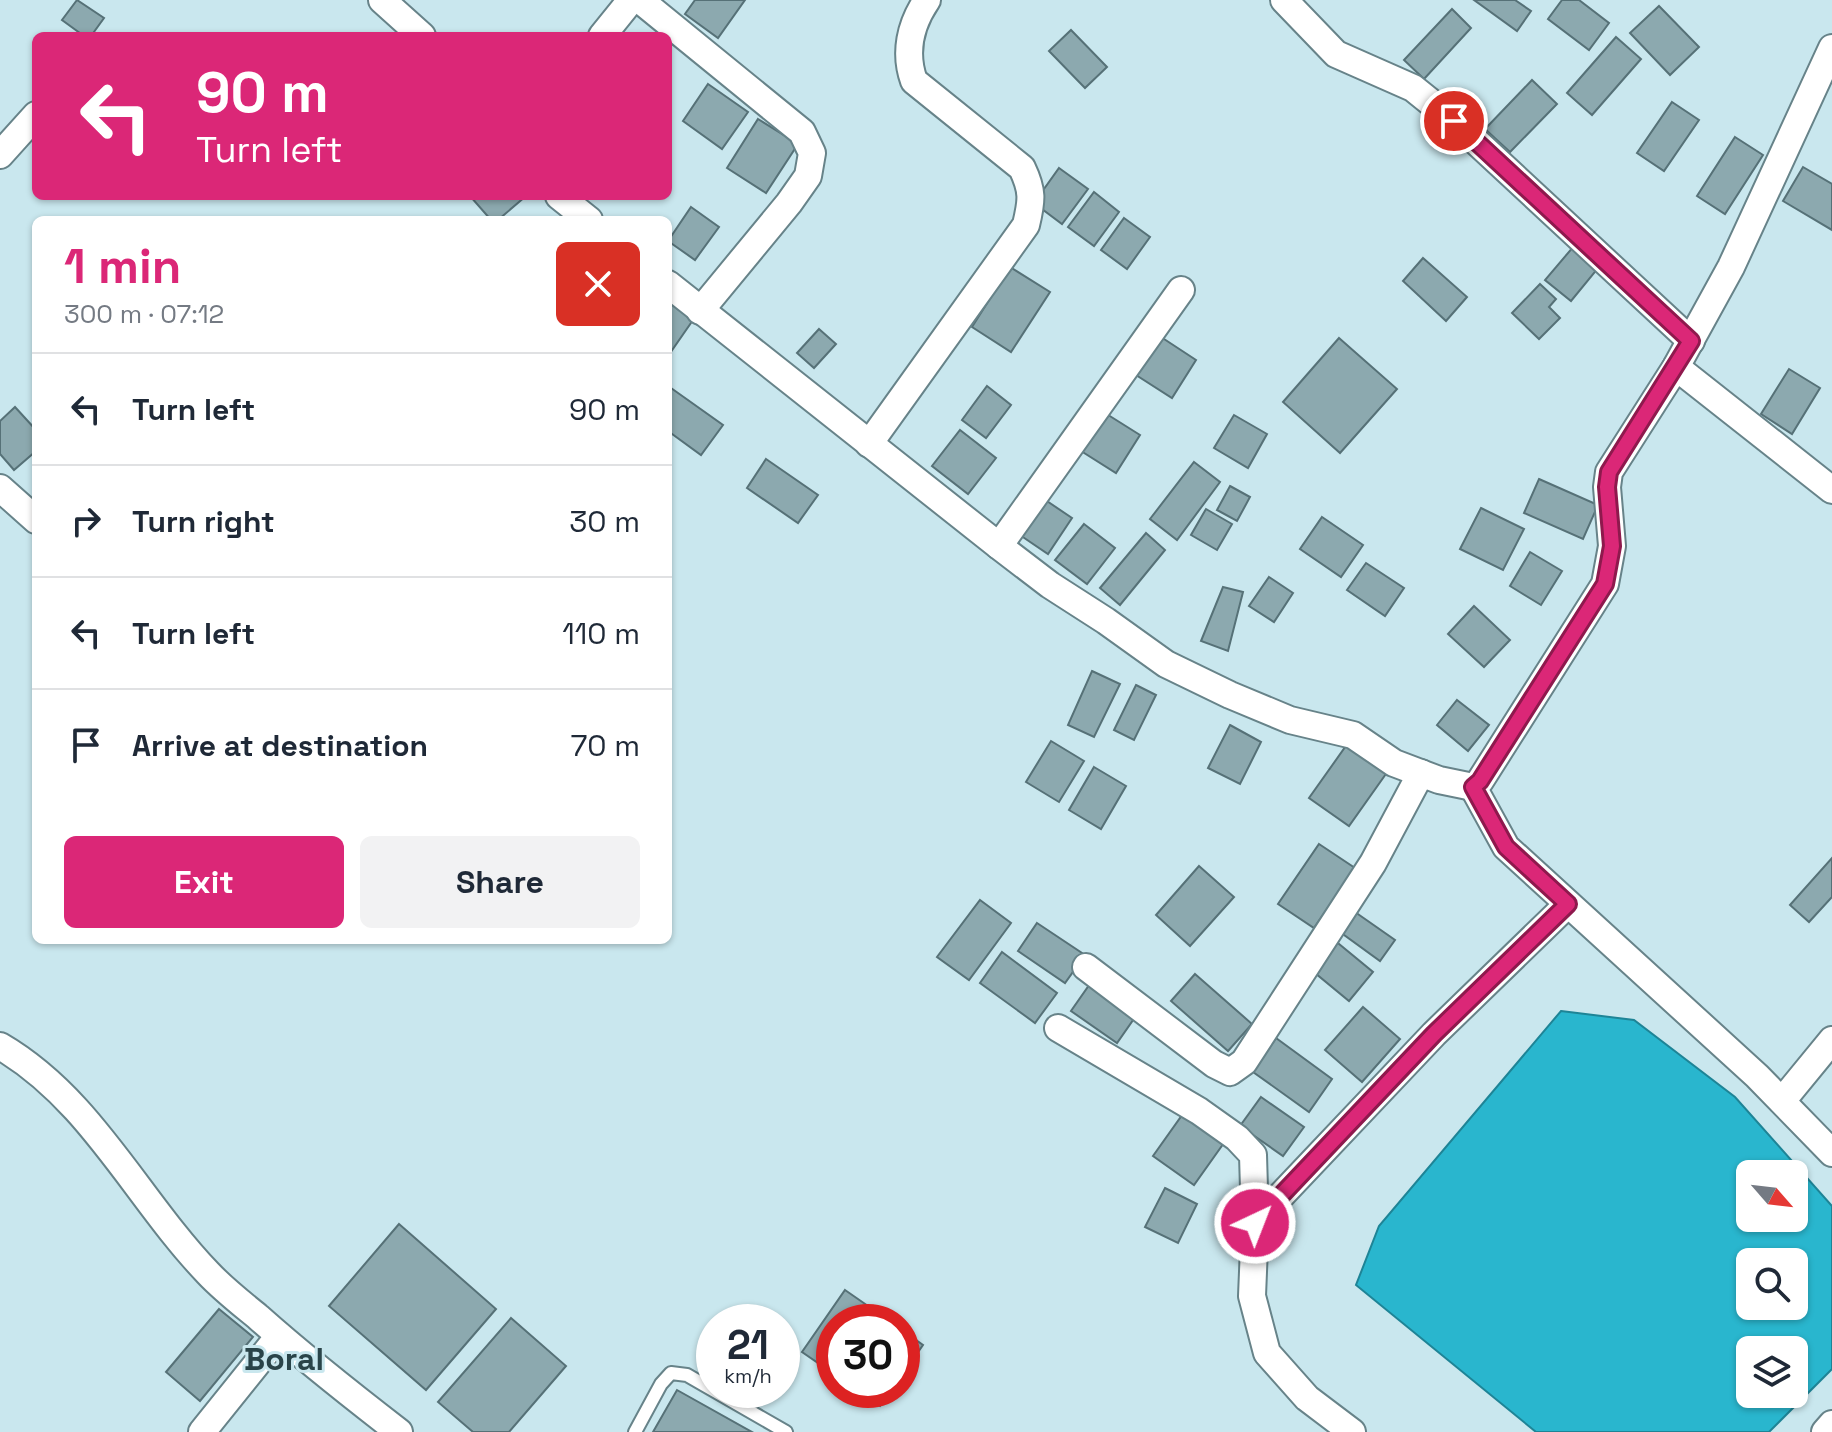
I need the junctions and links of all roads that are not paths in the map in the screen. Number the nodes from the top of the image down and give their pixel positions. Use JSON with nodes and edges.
{"nodes":[{"id":1,"x":382,"y":0,"type":"edge"},
{"id":2,"x":631,"y":0,"type":"edge"},
{"id":3,"x":640,"y":0,"type":"edge"},
{"id":4,"x":927,"y":0,"type":"edge"},
{"id":5,"x":1284,"y":0,"type":"edge"},
{"id":6,"x":418,"y":32,"type":"edge"},
{"id":7,"x":605,"y":32,"type":"edge"},
{"id":8,"x":1832,"y":48,"type":"edge"},
{"id":9,"x":32,"y":119,"type":"edge"},
{"id":10,"x":0,"y":155,"type":"edge"},
{"id":11,"x":564,"y":200,"type":"edge"},
{"id":12,"x":584,"y":216,"type":"edge"},
{"id":13,"x":672,"y":287,"type":"edge"},
{"id":14,"x":1181,"y":290,"type":"dead end"},
{"id":15,"x":700,"y":311,"type":"junction"},
{"id":16,"x":1691,"y":341,"type":"junction"},
{"id":17,"x":1676,"y":367,"type":"junction"},
{"id":18,"x":869,"y":444,"type":"junction"},
{"id":19,"x":0,"y":488,"type":"edge"},
{"id":20,"x":1832,"y":490,"type":"edge"},
{"id":21,"x":32,"y":516,"type":"edge"},
{"id":22,"x":999,"y":546,"type":"junction"},
{"id":23,"x":1421,"y":773,"type":"junction"},
{"id":24,"x":1473,"y":787,"type":"junction"},
{"id":25,"x":1568,"y":904,"type":"junction"},
{"id":26,"x":1086,"y":967,"type":"dead end"},
{"id":27,"x":1058,"y":1028,"type":"dead end"},
{"id":28,"x":1832,"y":1040,"type":"edge"},
{"id":29,"x":0,"y":1046,"type":"edge"},
{"id":30,"x":1782,"y":1101,"type":"junction"},
{"id":31,"x":1832,"y":1153,"type":"edge"},
{"id":32,"x":1255,"y":1223,"type":"junction"},
{"id":33,"x":279,"y":1336,"type":"junction"},
{"id":34,"x":1832,"y":1424,"type":"edge"},
{"id":35,"x":202,"y":1432,"type":"edge"},
{"id":36,"x":399,"y":1432,"type":"edge"},
{"id":37,"x":635,"y":1432,"type":"edge"},
{"id":38,"x":786,"y":1432,"type":"edge"},
{"id":39,"x":1352,"y":1432,"type":"edge"},
{"id":40,"x":1825,"y":1432,"type":"edge"}],
"edges":[{"from":1,"to":6,"type":"street"},
{"from":2,"to":7,"type":"street"},
{"from":3,"to":15,"type":"street"},
{"from":4,"to":18,"type":"street"},
{"from":5,"to":16,"type":"street"},
{"from":8,"to":16,"type":"street"},
{"from":9,"to":10,"type":"street"},
{"from":11,"to":12,"type":"street"},
{"from":13,"to":15,"type":"street"},
{"from":14,"to":22,"type":"street"},
{"from":15,"to":18,"type":"street"},
{"from":16,"to":17,"type":"street"},
{"from":17,"to":20,"type":"street"},
{"from":17,"to":24,"type":"street"},
{"from":18,"to":22,"type":"street"},
{"from":19,"to":21,"type":"street"},
{"from":22,"to":23,"type":"street"},
{"from":23,"to":24,"type":"street"},
{"from":23,"to":26,"type":"street"},
{"from":24,"to":25,"type":"street"},
{"from":25,"to":30,"type":"street"},
{"from":25,"to":32,"type":"street"},
{"from":27,"to":32,"type":"street"},
{"from":28,"to":30,"type":"street"},
{"from":29,"to":33,"type":"street"},
{"from":30,"to":31,"type":"street"},
{"from":32,"to":39,"type":"street"},
{"from":33,"to":35,"type":"street"},
{"from":33,"to":36,"type":"street"},
{"from":34,"to":40,"type":"street"},
{"from":37,"to":38,"type":"lane"}]}
